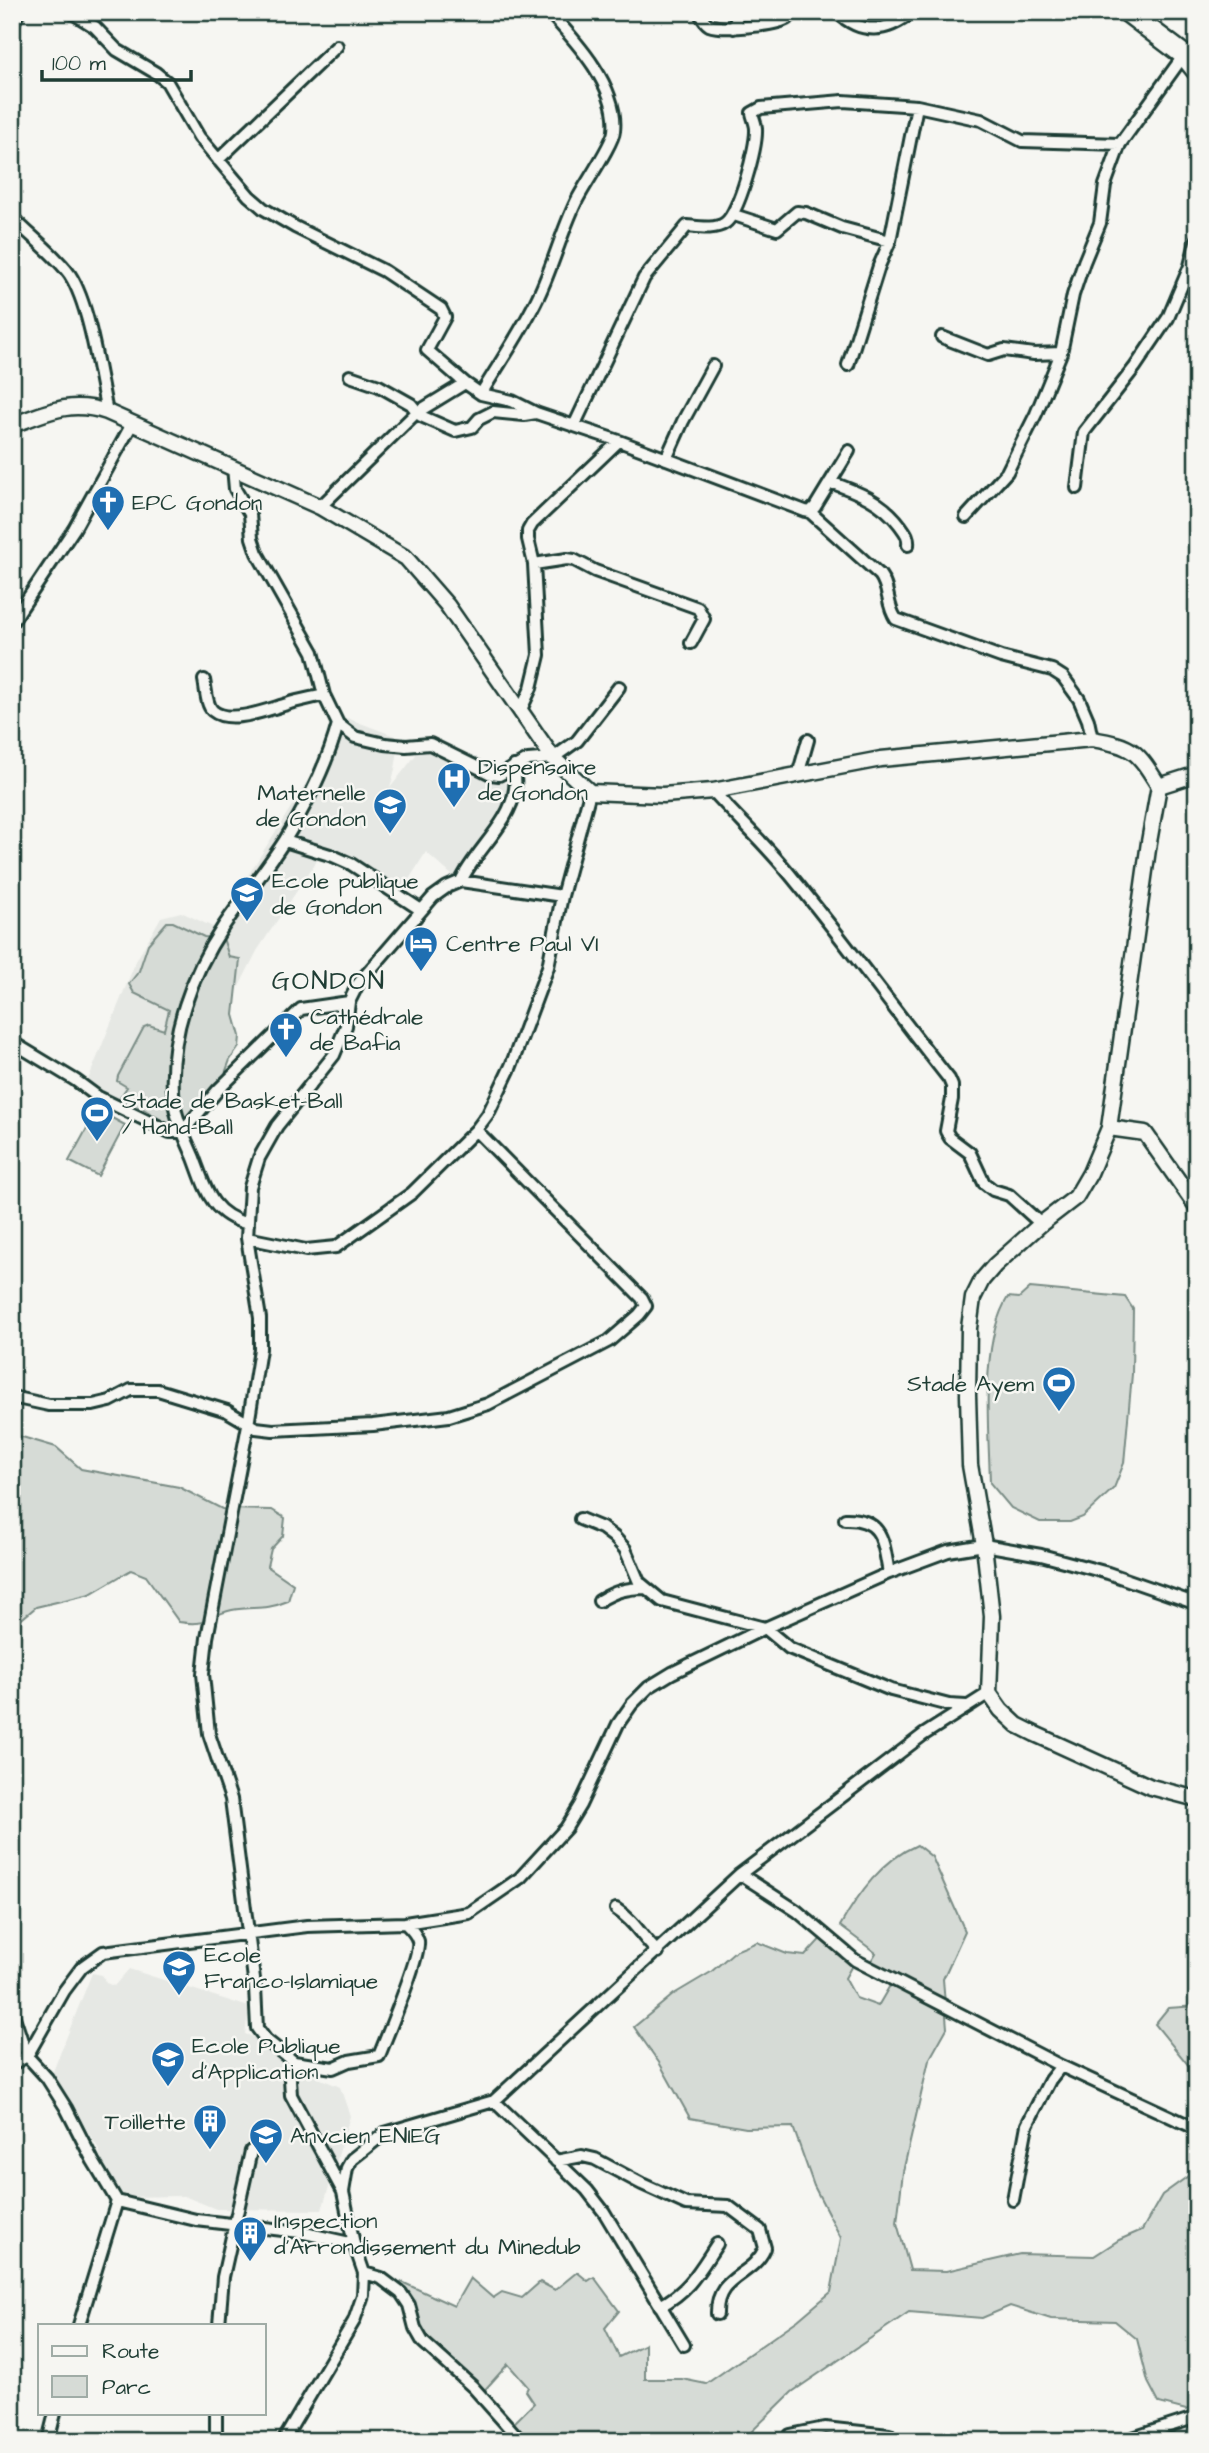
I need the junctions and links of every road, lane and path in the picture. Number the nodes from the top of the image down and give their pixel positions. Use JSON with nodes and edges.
{"nodes":[{"id":1,"x":19,"y":12,"type":"edge"},
{"id":2,"x":71,"y":12,"type":"edge"},
{"id":3,"x":699,"y":12,"type":"edge"},
{"id":4,"x":737,"y":12,"type":"edge"},
{"id":5,"x":794,"y":12,"type":"edge"},
{"id":6,"x":837,"y":12,"type":"edge"},
{"id":7,"x":912,"y":12,"type":"edge"},
{"id":8,"x":1127,"y":12,"type":"edge"},
{"id":9,"x":556,"y":14,"type":"edge"},
{"id":10,"x":12,"y":25,"type":"edge"},
{"id":11,"x":734,"y":28,"type":"junction"},
{"id":12,"x":337,"y":46,"type":"dead end"},
{"id":13,"x":1184,"y":55,"type":"junction"},
{"id":14,"x":1197,"y":71,"type":"edge"},
{"id":15,"x":917,"y":106,"type":"junction"},
{"id":16,"x":1120,"y":144,"type":"junction"},
{"id":17,"x":218,"y":160,"type":"junction"},
{"id":18,"x":734,"y":215,"type":"junction"},
{"id":19,"x":12,"y":217,"type":"edge"},
{"id":20,"x":1197,"y":238,"type":"edge"},
{"id":21,"x":890,"y":241,"type":"junction"},
{"id":22,"x":942,"y":337,"type":"dead end"},
{"id":23,"x":1061,"y":353,"type":"junction"},
{"id":24,"x":848,"y":365,"type":"dead end"},
{"id":25,"x":713,"y":366,"type":"dead end"},
{"id":26,"x":350,"y":376,"type":"dead end"},
{"id":27,"x":466,"y":383,"type":"junction"},
{"id":28,"x":481,"y":394,"type":"junction"},
{"id":29,"x":107,"y":412,"type":"junction"},
{"id":30,"x":416,"y":413,"type":"junction"},
{"id":31,"x":536,"y":413,"type":"junction"},
{"id":32,"x":132,"y":424,"type":"junction"},
{"id":33,"x":12,"y":425,"type":"edge"},
{"id":34,"x":575,"y":426,"type":"junction"},
{"id":35,"x":619,"y":441,"type":"junction"},
{"id":36,"x":849,"y":451,"type":"dead end"},
{"id":37,"x":666,"y":458,"type":"junction"},
{"id":38,"x":233,"y":467,"type":"junction"},
{"id":39,"x":830,"y":482,"type":"junction"},
{"id":40,"x":1077,"y":488,"type":"dead end"},
{"id":41,"x":320,"y":507,"type":"junction"},
{"id":42,"x":810,"y":512,"type":"junction"},
{"id":43,"x":966,"y":517,"type":"dead end"},
{"id":44,"x":908,"y":545,"type":"dead end"},
{"id":45,"x":534,"y":564,"type":"junction"},
{"id":46,"x":12,"y":622,"type":"edge"},
{"id":47,"x":691,"y":643,"type":"dead end"},
{"id":48,"x":204,"y":680,"type":"dead end"},
{"id":49,"x":619,"y":687,"type":"dead end"},
{"id":50,"x":324,"y":695,"type":"junction"},
{"id":51,"x":520,"y":712,"type":"junction"},
{"id":52,"x":338,"y":724,"type":"junction"},
{"id":53,"x":1093,"y":738,"type":"junction"},
{"id":54,"x":808,"y":740,"type":"dead end"},
{"id":55,"x":552,"y":758,"type":"junction"},
{"id":56,"x":514,"y":766,"type":"junction"},
{"id":57,"x":798,"y":775,"type":"junction"},
{"id":58,"x":1197,"y":775,"type":"edge"},
{"id":59,"x":1159,"y":786,"type":"junction"},
{"id":60,"x":713,"y":791,"type":"junction"},
{"id":61,"x":590,"y":792,"type":"junction"},
{"id":62,"x":285,"y":841,"type":"junction"},
{"id":63,"x":461,"y":881,"type":"junction"},
{"id":64,"x":562,"y":896,"type":"junction"},
{"id":65,"x":421,"y":910,"type":"junction"},
{"id":66,"x":349,"y":1002,"type":"junction"},
{"id":67,"x":12,"y":1042,"type":"edge"},
{"id":68,"x":1110,"y":1128,"type":"junction"},
{"id":69,"x":476,"y":1130,"type":"junction"},
{"id":70,"x":182,"y":1132,"type":"junction"},
{"id":71,"x":1197,"y":1207,"type":"edge"},
{"id":72,"x":248,"y":1224,"type":"junction"},
{"id":73,"x":1041,"y":1224,"type":"junction"},
{"id":74,"x":247,"y":1238,"type":"junction"},
{"id":75,"x":12,"y":1397,"type":"edge"},
{"id":76,"x":248,"y":1425,"type":"junction"},
{"id":77,"x":580,"y":1519,"type":"dead end"},
{"id":78,"x":845,"y":1519,"type":"dead end"},
{"id":79,"x":984,"y":1545,"type":"junction"},
{"id":80,"x":889,"y":1573,"type":"junction"},
{"id":81,"x":645,"y":1588,"type":"junction"},
{"id":82,"x":599,"y":1601,"type":"dead end"},
{"id":83,"x":1197,"y":1604,"type":"edge"},
{"id":84,"x":765,"y":1628,"type":"junction"},
{"id":85,"x":989,"y":1693,"type":"junction"},
{"id":86,"x":966,"y":1706,"type":"junction"},
{"id":87,"x":1197,"y":1799,"type":"edge"},
{"id":88,"x":740,"y":1874,"type":"junction"},
{"id":89,"x":616,"y":1909,"type":"dead end"},
{"id":90,"x":405,"y":1923,"type":"junction"},
{"id":91,"x":247,"y":1933,"type":"junction"},
{"id":92,"x":658,"y":1952,"type":"junction"},
{"id":93,"x":12,"y":2011,"type":"edge"},
{"id":94,"x":27,"y":2056,"type":"junction"},
{"id":95,"x":293,"y":2062,"type":"junction"},
{"id":96,"x":12,"y":2064,"type":"edge"},
{"id":97,"x":1061,"y":2066,"type":"junction"},
{"id":98,"x":494,"y":2101,"type":"junction"},
{"id":99,"x":1197,"y":2129,"type":"edge"},
{"id":100,"x":251,"y":2151,"type":"dead end"},
{"id":101,"x":556,"y":2161,"type":"junction"},
{"id":102,"x":342,"y":2192,"type":"junction"},
{"id":103,"x":1013,"y":2200,"type":"dead end"},
{"id":104,"x":117,"y":2201,"type":"junction"},
{"id":105,"x":233,"y":2225,"type":"junction"},
{"id":106,"x":354,"y":2244,"type":"junction"},
{"id":107,"x":717,"y":2244,"type":"dead end"},
{"id":108,"x":364,"y":2273,"type":"junction"},
{"id":109,"x":660,"y":2306,"type":"junction"},
{"id":110,"x":717,"y":2314,"type":"dead end"},
{"id":111,"x":79,"y":2324,"type":"edge"},
{"id":112,"x":219,"y":2324,"type":"edge"},
{"id":113,"x":684,"y":2345,"type":"dead end"},
{"id":114,"x":55,"y":2414,"type":"edge"},
{"id":115,"x":216,"y":2414,"type":"edge"},
{"id":116,"x":1197,"y":2417,"type":"edge"},
{"id":117,"x":48,"y":2441,"type":"edge"},
{"id":118,"x":216,"y":2441,"type":"edge"},
{"id":119,"x":283,"y":2441,"type":"edge"},
{"id":120,"x":521,"y":2441,"type":"edge"},
{"id":121,"x":790,"y":2441,"type":"edge"},
{"id":122,"x":889,"y":2441,"type":"edge"},
{"id":123,"x":1123,"y":2441,"type":"edge"}],
"edges":[{"from":1,"to":10,"type":"street"},
{"from":2,"to":17,"type":"street"},
{"from":3,"to":11,"type":"street"},
{"from":4,"to":11,"type":"street"},
{"from":5,"to":11,"type":"street"},
{"from":6,"to":7,"type":"street"},
{"from":8,"to":13,"type":"highway"},
{"from":9,"to":28,"type":"street"},
{"from":12,"to":17,"type":"street"},
{"from":13,"to":14,"type":"highway"},
{"from":13,"to":16,"type":"street"},
{"from":15,"to":16,"type":"street"},
{"from":15,"to":18,"type":"street"},
{"from":15,"to":21,"type":"street"},
{"from":16,"to":23,"type":"street"},
{"from":17,"to":27,"type":"street"},
{"from":18,"to":21,"type":"street"},
{"from":18,"to":34,"type":"street"},
{"from":19,"to":29,"type":"street"},
{"from":20,"to":40,"type":"street"},
{"from":21,"to":24,"type":"street"},
{"from":22,"to":23,"type":"street"},
{"from":23,"to":43,"type":"street"},
{"from":25,"to":37,"type":"street"},
{"from":26,"to":30,"type":"street"},
{"from":27,"to":28,"type":"street"},
{"from":27,"to":30,"type":"street"},
{"from":28,"to":31,"type":"street"},
{"from":29,"to":32,"type":"street"},
{"from":29,"to":33,"type":"street"},
{"from":30,"to":31,"type":"street"},
{"from":30,"to":41,"type":"street"},
{"from":31,"to":34,"type":"street"},
{"from":32,"to":38,"type":"street"},
{"from":32,"to":46,"type":"street"},
{"from":34,"to":35,"type":"street"},
{"from":35,"to":37,"type":"street"},
{"from":35,"to":45,"type":"street"},
{"from":36,"to":39,"type":"street"},
{"from":37,"to":42,"type":"street"},
{"from":38,"to":41,"type":"street"},
{"from":38,"to":50,"type":"street"},
{"from":39,"to":42,"type":"street"},
{"from":39,"to":44,"type":"street"},
{"from":41,"to":51,"type":"street"},
{"from":42,"to":53,"type":"street"},
{"from":45,"to":47,"type":"street"},
{"from":45,"to":51,"type":"street"},
{"from":48,"to":50,"type":"street"},
{"from":49,"to":55,"type":"street"},
{"from":50,"to":52,"type":"street"},
{"from":51,"to":55,"type":"street"},
{"from":52,"to":56,"type":"street"},
{"from":52,"to":62,"type":"street"},
{"from":53,"to":57,"type":"street"},
{"from":53,"to":59,"type":"street"},
{"from":54,"to":57,"type":"street"},
{"from":55,"to":56,"type":"street"},
{"from":55,"to":61,"type":"street"},
{"from":56,"to":63,"type":"street"},
{"from":57,"to":60,"type":"street"},
{"from":58,"to":59,"type":"street"},
{"from":59,"to":68,"type":"street"},
{"from":60,"to":61,"type":"street"},
{"from":60,"to":73,"type":"street"},
{"from":61,"to":64,"type":"street"},
{"from":62,"to":65,"type":"street"},
{"from":62,"to":70,"type":"street"},
{"from":63,"to":64,"type":"street"},
{"from":63,"to":65,"type":"street"},
{"from":64,"to":69,"type":"street"},
{"from":65,"to":66,"type":"street"},
{"from":66,"to":70,"type":"street"},
{"from":66,"to":72,"type":"street"},
{"from":67,"to":70,"type":"street"},
{"from":68,"to":71,"type":"street"},
{"from":68,"to":73,"type":"street"},
{"from":69,"to":74,"type":"street"},
{"from":69,"to":76,"type":"street"},
{"from":70,"to":72,"type":"street"},
{"from":72,"to":74,"type":"street"},
{"from":73,"to":79,"type":"street"},
{"from":74,"to":76,"type":"street"},
{"from":75,"to":76,"type":"street"},
{"from":76,"to":91,"type":"street"},
{"from":77,"to":81,"type":"street"},
{"from":78,"to":80,"type":"street"},
{"from":79,"to":80,"type":"street"},
{"from":79,"to":83,"type":"street"},
{"from":79,"to":85,"type":"street"},
{"from":80,"to":84,"type":"street"},
{"from":81,"to":82,"type":"street"},
{"from":81,"to":84,"type":"street"},
{"from":84,"to":86,"type":"street"},
{"from":84,"to":90,"type":"street"},
{"from":85,"to":86,"type":"street"},
{"from":85,"to":87,"type":"street"},
{"from":86,"to":88,"type":"street"},
{"from":88,"to":92,"type":"street"},
{"from":88,"to":97,"type":"street"},
{"from":89,"to":92,"type":"street"},
{"from":90,"to":91,"type":"street"},
{"from":90,"to":95,"type":"street"},
{"from":91,"to":94,"type":"street"},
{"from":91,"to":95,"type":"street"},
{"from":92,"to":98,"type":"street"},
{"from":93,"to":94,"type":"street"},
{"from":94,"to":96,"type":"street"},
{"from":94,"to":104,"type":"street"},
{"from":95,"to":102,"type":"street"},
{"from":97,"to":99,"type":"street"},
{"from":97,"to":103,"type":"street"},
{"from":98,"to":101,"type":"street"},
{"from":98,"to":102,"type":"street"},
{"from":100,"to":105,"type":"street"},
{"from":101,"to":109,"type":"street"},
{"from":101,"to":110,"type":"street"},
{"from":102,"to":106,"type":"street"},
{"from":104,"to":105,"type":"street"},
{"from":104,"to":111,"type":"street"},
{"from":105,"to":106,"type":"street"},
{"from":105,"to":112,"type":"street"},
{"from":106,"to":108,"type":"street"},
{"from":107,"to":109,"type":"street"},
{"from":108,"to":119,"type":"street"},
{"from":108,"to":120,"type":"street"},
{"from":109,"to":113,"type":"street"},
{"from":114,"to":117,"type":"street"},
{"from":115,"to":118,"type":"street"},
{"from":116,"to":123,"type":"street"},
{"from":121,"to":122,"type":"street"}]}
